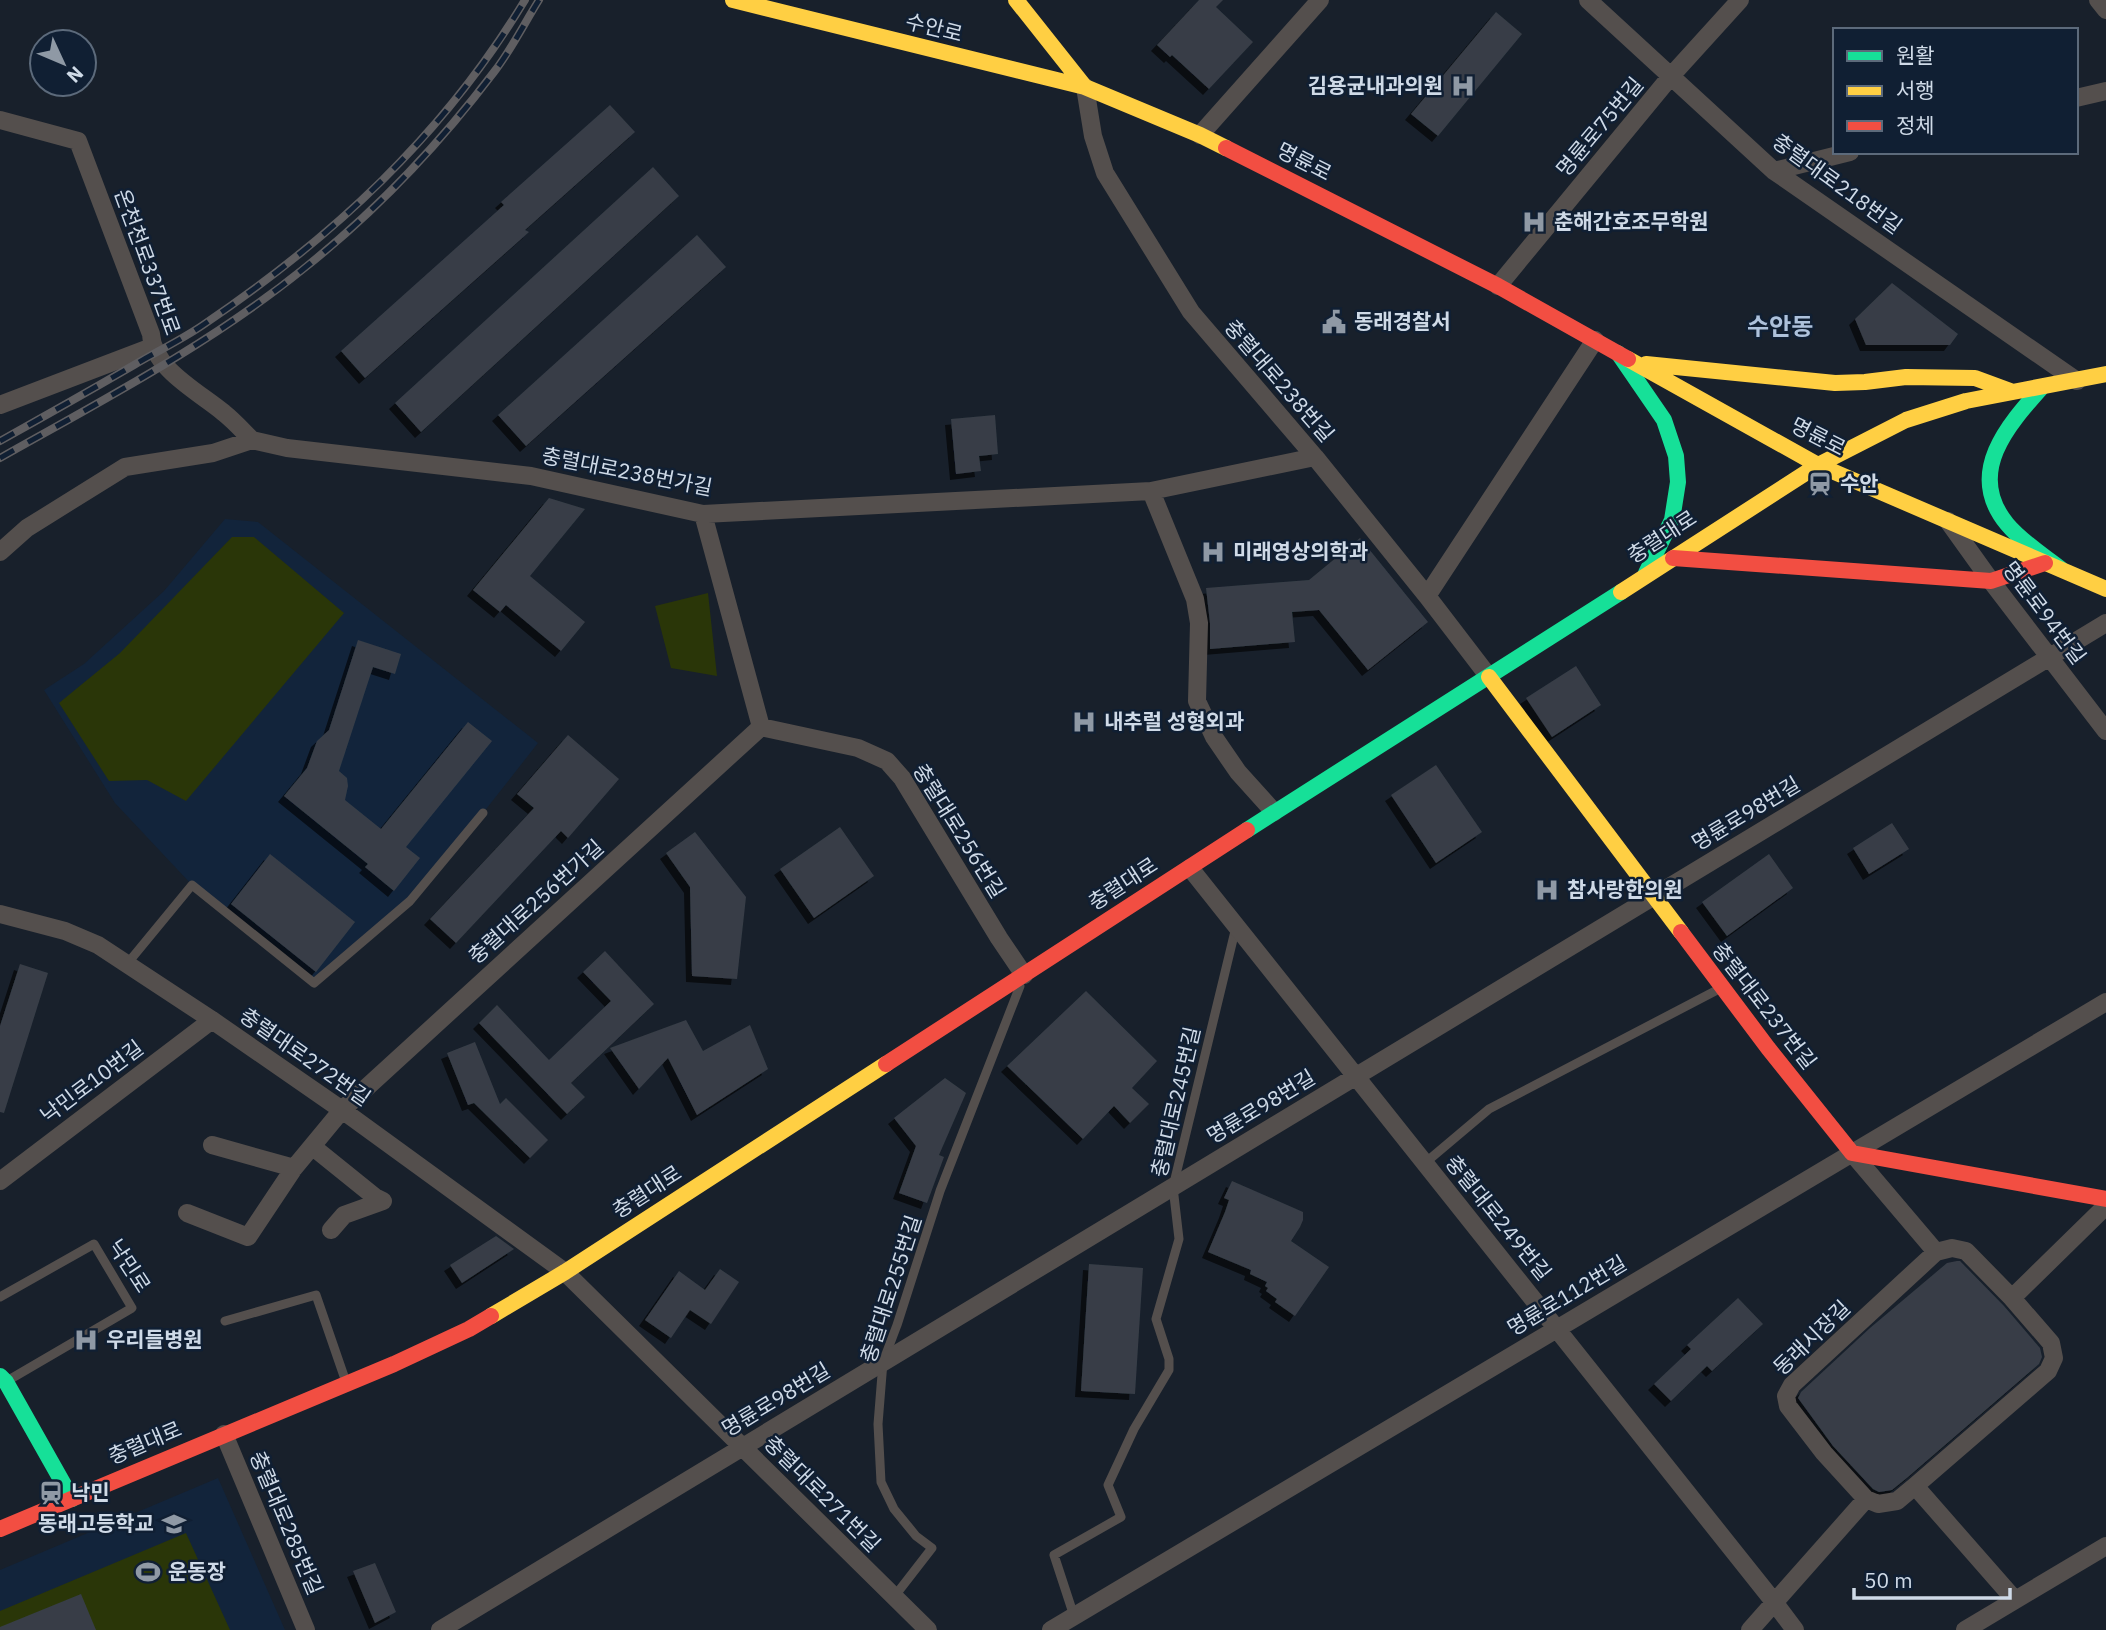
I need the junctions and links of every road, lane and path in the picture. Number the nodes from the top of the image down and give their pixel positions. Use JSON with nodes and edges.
{"nodes":[{"id":1,"x":733,"y":0,"type":"edge"},
{"id":2,"x":1016,"y":0,"type":"edge"},
{"id":3,"x":1320,"y":0,"type":"edge"},
{"id":4,"x":1588,"y":0,"type":"edge"},
{"id":5,"x":1740,"y":0,"type":"edge"},
{"id":6,"x":2098,"y":0,"type":"edge"},
{"id":7,"x":2106,"y":10,"type":"edge"},
{"id":8,"x":1671,"y":76,"type":"junction"},
{"id":9,"x":1085,"y":87,"type":"junction"},
{"id":10,"x":2106,"y":91,"type":"edge"},
{"id":11,"x":2078,"y":98,"type":"edge"},
{"id":12,"x":0,"y":120,"type":"edge"},
{"id":13,"x":1200,"y":135,"type":"junction"},
{"id":14,"x":1842,"y":154,"type":"edge"},
{"id":15,"x":1774,"y":170,"type":"junction"},
{"id":16,"x":1498,"y":286,"type":"junction"},
{"id":17,"x":1595,"y":340,"type":"junction"},
{"id":18,"x":152,"y":347,"type":"junction"},
{"id":19,"x":1618,"y":353,"type":"junction"},
{"id":20,"x":1636,"y":363,"type":"junction"},
{"id":21,"x":2106,"y":374,"type":"edge"},
{"id":22,"x":2077,"y":381,"type":"junction"},
{"id":23,"x":2042,"y":387,"type":"junction"},
{"id":24,"x":2013,"y":392,"type":"junction"},
{"id":25,"x":0,"y":405,"type":"edge"},
{"id":26,"x":252,"y":440,"type":"junction"},
{"id":27,"x":1315,"y":457,"type":"junction"},
{"id":28,"x":1818,"y":465,"type":"junction"},
{"id":29,"x":1151,"y":491,"type":"junction"},
{"id":30,"x":703,"y":514,"type":"junction"},
{"id":31,"x":1948,"y":521,"type":"junction"},
{"id":32,"x":0,"y":552,"type":"edge"},
{"id":33,"x":1673,"y":558,"type":"junction"},
{"id":34,"x":2045,"y":563,"type":"junction"},
{"id":35,"x":2061,"y":569,"type":"junction"},
{"id":36,"x":1645,"y":576,"type":"junction"},
{"id":37,"x":1991,"y":581,"type":"junction"},
{"id":38,"x":2106,"y":589,"type":"edge"},
{"id":39,"x":1427,"y":596,"type":"junction"},
{"id":40,"x":2106,"y":623,"type":"edge"},
{"id":41,"x":2049,"y":657,"type":"junction"},
{"id":42,"x":1489,"y":677,"type":"junction"},
{"id":43,"x":761,"y":727,"type":"junction"},
{"id":44,"x":2106,"y":731,"type":"edge"},
{"id":45,"x":1275,"y":812,"type":"junction"},
{"id":46,"x":483,"y":813,"type":"dead end"},
{"id":47,"x":1190,"y":868,"type":"junction"},
{"id":48,"x":1654,"y":896,"type":"junction"},
{"id":49,"x":0,"y":914,"type":"edge"},
{"id":50,"x":1236,"y":926,"type":"junction"},
{"id":51,"x":127,"y":964,"type":"junction"},
{"id":52,"x":1024,"y":975,"type":"junction"},
{"id":53,"x":1722,"y":987,"type":"junction"},
{"id":54,"x":2106,"y":1002,"type":"edge"},
{"id":55,"x":212,"y":1020,"type":"junction"},
{"id":56,"x":1356,"y":1076,"type":"junction"},
{"id":57,"x":342,"y":1110,"type":"junction"},
{"id":58,"x":212,"y":1145,"type":"dead end"},
{"id":59,"x":313,"y":1147,"type":"junction"},
{"id":60,"x":1852,"y":1153,"type":"junction"},
{"id":61,"x":1425,"y":1163,"type":"junction"},
{"id":62,"x":294,"y":1168,"type":"junction"},
{"id":63,"x":0,"y":1181,"type":"edge"},
{"id":64,"x":1173,"y":1187,"type":"junction"},
{"id":65,"x":2106,"y":1199,"type":"edge"},
{"id":66,"x":2106,"y":1206,"type":"edge"},
{"id":67,"x":187,"y":1213,"type":"dead end"},
{"id":68,"x":331,"y":1230,"type":"dead end"},
{"id":69,"x":1936,"y":1252,"type":"junction"},
{"id":70,"x":565,"y":1272,"type":"junction"},
{"id":71,"x":0,"y":1297,"type":"edge"},
{"id":72,"x":2012,"y":1298,"type":"junction"},
{"id":73,"x":225,"y":1321,"type":"dead end"},
{"id":74,"x":1557,"y":1328,"type":"junction"},
{"id":75,"x":883,"y":1363,"type":"junction"},
{"id":76,"x":3,"y":1379,"type":"edge"},
{"id":77,"x":347,"y":1384,"type":"junction"},
{"id":78,"x":224,"y":1434,"type":"junction"},
{"id":79,"x":743,"y":1447,"type":"junction"},
{"id":80,"x":1915,"y":1486,"type":"junction"},
{"id":81,"x":72,"y":1499,"type":"junction"},
{"id":82,"x":1866,"y":1500,"type":"junction"},
{"id":83,"x":0,"y":1530,"type":"edge"},
{"id":84,"x":2106,"y":1546,"type":"edge"},
{"id":85,"x":894,"y":1597,"type":"junction"},
{"id":86,"x":2015,"y":1600,"type":"junction"},
{"id":87,"x":1774,"y":1602,"type":"junction"},
{"id":88,"x":1074,"y":1616,"type":"junction"},
{"id":89,"x":306,"y":1630,"type":"edge"},
{"id":90,"x":440,"y":1630,"type":"edge"},
{"id":91,"x":928,"y":1630,"type":"edge"},
{"id":92,"x":1051,"y":1630,"type":"edge"},
{"id":93,"x":1750,"y":1630,"type":"edge"},
{"id":94,"x":1795,"y":1630,"type":"edge"},
{"id":95,"x":1965,"y":1630,"type":"edge"}],
"edges":[{"from":1,"to":9,"type":"main road","name":"수안로"},
{"from":2,"to":9,"type":"main road","name":"명륜로"},
{"from":3,"to":13,"type":"street"},
{"from":4,"to":8,"type":"street","name":"충렬대로218번길"},
{"from":5,"to":8,"type":"street","name":"명륜로75번길"},
{"from":6,"to":7,"type":"street"},
{"from":8,"to":15,"type":"street","name":"충렬대로218번길"},
{"from":8,"to":16,"type":"street","name":"명륜로75번길"},
{"from":9,"to":13,"type":"main road","name":"명륜로"},
{"from":9,"to":27,"type":"street","name":"충렬대로238번길"},
{"from":10,"to":11,"type":"street"},
{"from":12,"to":18,"type":"street","name":"온천천로337번로"},
{"from":13,"to":16,"type":"main road","name":"명륜로"},
{"from":14,"to":15,"type":"street"},
{"from":15,"to":22,"type":"street","name":"충렬대로218번길"},
{"from":16,"to":17,"type":"main road","name":"명륜로"},
{"from":17,"to":19,"type":"main road","name":"명륜로"},
{"from":17,"to":39,"type":"street"},
{"from":18,"to":25,"type":"street"},
{"from":18,"to":26,"type":"street","name":"온천천로337번로"},
{"from":19,"to":20,"type":"main road","name":"명륜로"},
{"from":19,"to":36,"type":"main road"},
{"from":20,"to":24,"type":"main road"},
{"from":20,"to":28,"type":"main road","name":"명륜로"},
{"from":21,"to":22,"type":"main road","name":"충렬대로"},
{"from":22,"to":23,"type":"main road","name":"충렬대로"},
{"from":23,"to":24,"type":"main road","name":"충렬대로"},
{"from":23,"to":35,"type":"main road"},
{"from":24,"to":28,"type":"main road","name":"충렬대로"},
{"from":26,"to":30,"type":"street","name":"충렬대로238번가길"},
{"from":26,"to":32,"type":"street"},
{"from":27,"to":29,"type":"street","name":"충렬대로238번가길"},
{"from":27,"to":39,"type":"street","name":"충렬대로238번길"},
{"from":28,"to":31,"type":"main road","name":"명륜로"},
{"from":28,"to":33,"type":"main road","name":"충렬대로"},
{"from":29,"to":30,"type":"street","name":"충렬대로238번가길"},
{"from":29,"to":45,"type":"street"},
{"from":30,"to":43,"type":"street"},
{"from":31,"to":34,"type":"main road","name":"명륜로"},
{"from":31,"to":37,"type":"street","name":"명륜로94번길"},
{"from":33,"to":36,"type":"main road","name":"충렬대로"},
{"from":33,"to":37,"type":"main road"},
{"from":34,"to":35,"type":"main road","name":"명륜로"},
{"from":34,"to":37,"type":"main road"},
{"from":35,"to":38,"type":"main road","name":"명륜로"},
{"from":36,"to":42,"type":"main road","name":"충렬대로"},
{"from":37,"to":41,"type":"street","name":"명륜로94번길"},
{"from":39,"to":42,"type":"street","name":"충렬대로238번길"},
{"from":40,"to":41,"type":"street","name":"명륜로98번길"},
{"from":41,"to":44,"type":"street","name":"명륜로94번길"},
{"from":41,"to":48,"type":"street","name":"명륜로98번길"},
{"from":42,"to":45,"type":"main road","name":"충렬대로"},
{"from":42,"to":48,"type":"main road","name":"충렬대로237번길"},
{"from":43,"to":52,"type":"street","name":"충렬대로256번길"},
{"from":43,"to":57,"type":"street","name":"충렬대로256번가길"},
{"from":45,"to":47,"type":"main road","name":"충렬대로"},
{"from":46,"to":51,"type":"lane"},
{"from":47,"to":50,"type":"street","name":"충렬대로249번길"},
{"from":47,"to":52,"type":"main road","name":"충렬대로"},
{"from":48,"to":53,"type":"main road","name":"충렬대로237번길"},
{"from":48,"to":56,"type":"street","name":"명륜로98번길"},
{"from":49,"to":51,"type":"street","name":"충렬대로272번길"},
{"from":50,"to":56,"type":"street","name":"충렬대로249번길"},
{"from":50,"to":64,"type":"lane","name":"충렬대로245번길"},
{"from":51,"to":55,"type":"street","name":"충렬대로272번길"},
{"from":52,"to":70,"type":"main road","name":"충렬대로"},
{"from":52,"to":75,"type":"lane","name":"충렬대로255번길"},
{"from":53,"to":60,"type":"main road","name":"충렬대로237번길"},
{"from":53,"to":61,"type":"lane"},
{"from":54,"to":60,"type":"street","name":"명륜로112번길"},
{"from":55,"to":57,"type":"street","name":"충렬대로272번길"},
{"from":55,"to":63,"type":"street","name":"낙민로10번길"},
{"from":56,"to":61,"type":"street","name":"충렬대로249번길"},
{"from":56,"to":64,"type":"street","name":"명륜로98번길"},
{"from":57,"to":59,"type":"street","name":"충렬대로256번가길"},
{"from":57,"to":70,"type":"street","name":"충렬대로272번길"},
{"from":58,"to":62,"type":"street"},
{"from":59,"to":62,"type":"street","name":"충렬대로256번가길"},
{"from":59,"to":68,"type":"street"},
{"from":60,"to":65,"type":"main road"},
{"from":60,"to":69,"type":"street"},
{"from":60,"to":74,"type":"street","name":"명륜로112번길"},
{"from":61,"to":74,"type":"street","name":"충렬대로249번길"},
{"from":62,"to":67,"type":"street","name":"충렬대로256번가길"},
{"from":64,"to":75,"type":"street","name":"명륜로98번길"},
{"from":64,"to":88,"type":"lane","name":"충렬대로245번길"},
{"from":66,"to":72,"type":"street"},
{"from":69,"to":72,"type":"street"},
{"from":69,"to":82,"type":"street","name":"동래시장길"},
{"from":70,"to":77,"type":"main road","name":"충렬대로"},
{"from":70,"to":79,"type":"street","name":"충렬대로271번길"},
{"from":71,"to":76,"type":"lane","name":"낙민로"},
{"from":72,"to":80,"type":"street"},
{"from":73,"to":77,"type":"lane"},
{"from":74,"to":87,"type":"street","name":"충렬대로249번길"},
{"from":74,"to":88,"type":"street","name":"명륜로112번길"},
{"from":75,"to":79,"type":"street","name":"명륜로98번길"},
{"from":75,"to":85,"type":"lane","name":"충렬대로255번길"},
{"from":76,"to":81,"type":"main road","name":"낙민로"},
{"from":77,"to":78,"type":"main road","name":"충렬대로"},
{"from":78,"to":81,"type":"main road","name":"충렬대로"},
{"from":78,"to":89,"type":"street","name":"충렬대로285번길"},
{"from":79,"to":85,"type":"street","name":"충렬대로271번길"},
{"from":79,"to":90,"type":"street","name":"명륜로98번길"},
{"from":80,"to":82,"type":"street"},
{"from":80,"to":86,"type":"street"},
{"from":81,"to":83,"type":"main road","name":"충렬대로"},
{"from":82,"to":87,"type":"street"},
{"from":84,"to":86,"type":"street"},
{"from":85,"to":91,"type":"street","name":"충렬대로271번길"},
{"from":86,"to":95,"type":"street"},
{"from":87,"to":93,"type":"street"},
{"from":87,"to":94,"type":"street","name":"충렬대로249번길"},
{"from":88,"to":92,"type":"street","name":"명륜로112번길"}]}
